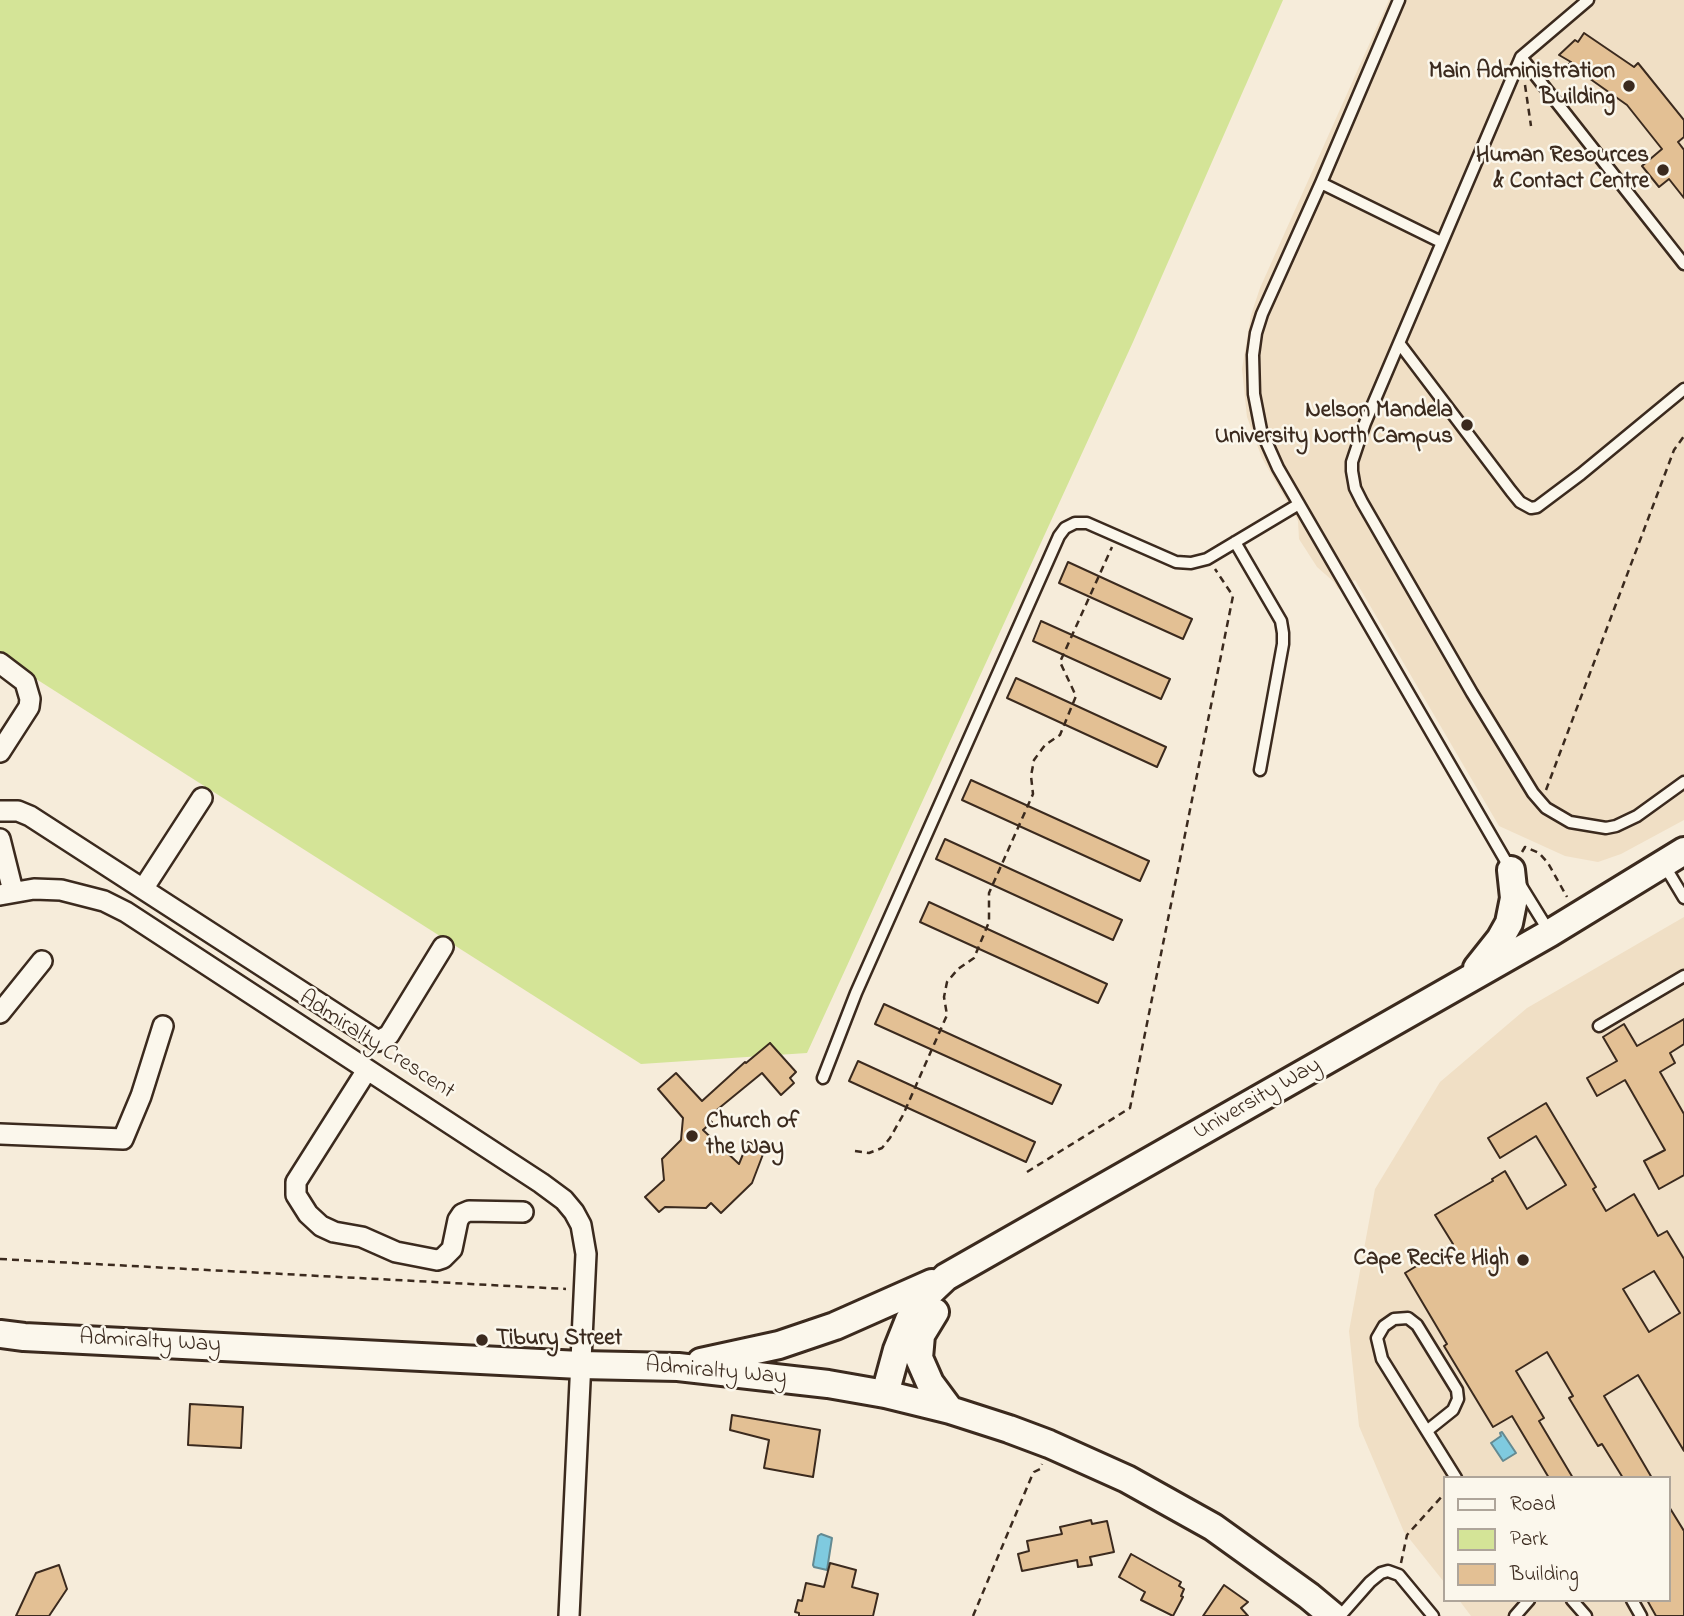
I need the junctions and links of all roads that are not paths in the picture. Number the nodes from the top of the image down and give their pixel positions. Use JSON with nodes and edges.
{"nodes":[{"id":1,"x":1399,"y":0,"type":"edge"},
{"id":2,"x":1588,"y":0,"type":"edge"},
{"id":3,"x":1521,"y":57,"type":"junction"},
{"id":4,"x":1321,"y":183,"type":"junction"},
{"id":5,"x":1441,"y":242,"type":"junction"},
{"id":6,"x":1684,"y":264,"type":"edge"},
{"id":7,"x":1399,"y":343,"type":"junction"},
{"id":8,"x":1684,"y":389,"type":"edge"},
{"id":9,"x":1299,"y":504,"type":"junction"},
{"id":10,"x":1235,"y":542,"type":"junction"},
{"id":11,"x":0,"y":663,"type":"edge"},
{"id":12,"x":0,"y":752,"type":"edge"},
{"id":13,"x":1260,"y":770,"type":"dead end"},
{"id":14,"x":1684,"y":782,"type":"edge"},
{"id":15,"x":202,"y":798,"type":"dead end"},
{"id":16,"x":0,"y":811,"type":"edge"},
{"id":17,"x":0,"y":839,"type":"edge"},
{"id":18,"x":1674,"y":857,"type":"edge"},
{"id":19,"x":1511,"y":870,"type":"junction"},
{"id":20,"x":143,"y":889,"type":"junction"},
{"id":21,"x":6,"y":893,"type":"edge"},
{"id":22,"x":1684,"y":898,"type":"edge"},
{"id":23,"x":1550,"y":933,"type":"junction"},
{"id":24,"x":443,"y":947,"type":"dead end"},
{"id":25,"x":41,"y":961,"type":"dead end"},
{"id":26,"x":1684,"y":976,"type":"edge"},
{"id":27,"x":1458,"y":986,"type":"junction"},
{"id":28,"x":0,"y":1013,"type":"edge"},
{"id":29,"x":163,"y":1026,"type":"dead end"},
{"id":30,"x":1599,"y":1026,"type":"dead end"},
{"id":31,"x":367,"y":1070,"type":"junction"},
{"id":32,"x":823,"y":1078,"type":"dead end"},
{"id":33,"x":0,"y":1134,"type":"edge"},
{"id":34,"x":523,"y":1212,"type":"dead end"},
{"id":35,"x":992,"y":1252,"type":"junction"},
{"id":36,"x":946,"y":1277,"type":"junction"},
{"id":37,"x":0,"y":1334,"type":"edge"},
{"id":38,"x":580,"y":1365,"type":"junction"},
{"id":39,"x":678,"y":1367,"type":"junction"},
{"id":40,"x":885,"y":1394,"type":"junction"},
{"id":41,"x":950,"y":1410,"type":"junction"},
{"id":42,"x":1427,"y":1430,"type":"junction"},
{"id":43,"x":1455,"y":1476,"type":"edge"},
{"id":44,"x":1526,"y":1602,"type":"edge"},
{"id":45,"x":1574,"y":1602,"type":"edge"},
{"id":46,"x":569,"y":1616,"type":"edge"},
{"id":47,"x":1333,"y":1616,"type":"edge"},
{"id":48,"x":1340,"y":1616,"type":"edge"},
{"id":49,"x":1433,"y":1616,"type":"edge"},
{"id":50,"x":1515,"y":1616,"type":"edge"},
{"id":51,"x":1586,"y":1616,"type":"edge"}],
"edges":[{"from":1,"to":4,"type":"lane"},
{"from":2,"to":3,"type":"lane"},
{"from":3,"to":5,"type":"lane"},
{"from":3,"to":6,"type":"lane"},
{"from":4,"to":5,"type":"lane"},
{"from":4,"to":9,"type":"lane"},
{"from":5,"to":7,"type":"lane"},
{"from":7,"to":8,"type":"lane"},
{"from":7,"to":14,"type":"lane"},
{"from":9,"to":10,"type":"lane"},
{"from":9,"to":19,"type":"lane"},
{"from":10,"to":13,"type":"lane"},
{"from":10,"to":32,"type":"lane"},
{"from":11,"to":12,"type":"street"},
{"from":15,"to":20,"type":"street"},
{"from":16,"to":20,"type":"street"},
{"from":17,"to":21,"type":"street"},
{"from":18,"to":22,"type":"lane"},
{"from":18,"to":23,"type":"main road","name":"University Way"},
{"from":19,"to":23,"type":"lane"},
{"from":19,"to":27,"type":"main road"},
{"from":20,"to":24,"type":"street"},
{"from":21,"to":31,"type":"street","name":"Admiralty Crescent"},
{"from":23,"to":27,"type":"main road","name":"University Way"},
{"from":25,"to":28,"type":"street"},
{"from":26,"to":30,"type":"lane"},
{"from":27,"to":35,"type":"main road","name":"University Way"},
{"from":29,"to":33,"type":"street"},
{"from":31,"to":34,"type":"street"},
{"from":31,"to":38,"type":"street","name":"Admiralty Crescent"},
{"from":35,"to":36,"type":"main road","name":"University Way"},
{"from":35,"to":41,"type":"main road"},
{"from":36,"to":39,"type":"main road"},
{"from":36,"to":40,"type":"main road","name":"University Way"},
{"from":37,"to":38,"type":"main road","name":"Admiralty Way"},
{"from":38,"to":39,"type":"main road","name":"Admiralty Way"},
{"from":38,"to":46,"type":"street"},
{"from":39,"to":40,"type":"main road","name":"Admiralty Way"},
{"from":40,"to":41,"type":"main road","name":"Admiralty Way"},
{"from":41,"to":47,"type":"main road","name":"Admiralty Way"},
{"from":42,"to":42,"type":"lane"},
{"from":42,"to":43,"type":"lane"},
{"from":44,"to":50,"type":"lane"},
{"from":45,"to":51,"type":"lane"},
{"from":48,"to":49,"type":"lane"}]}
